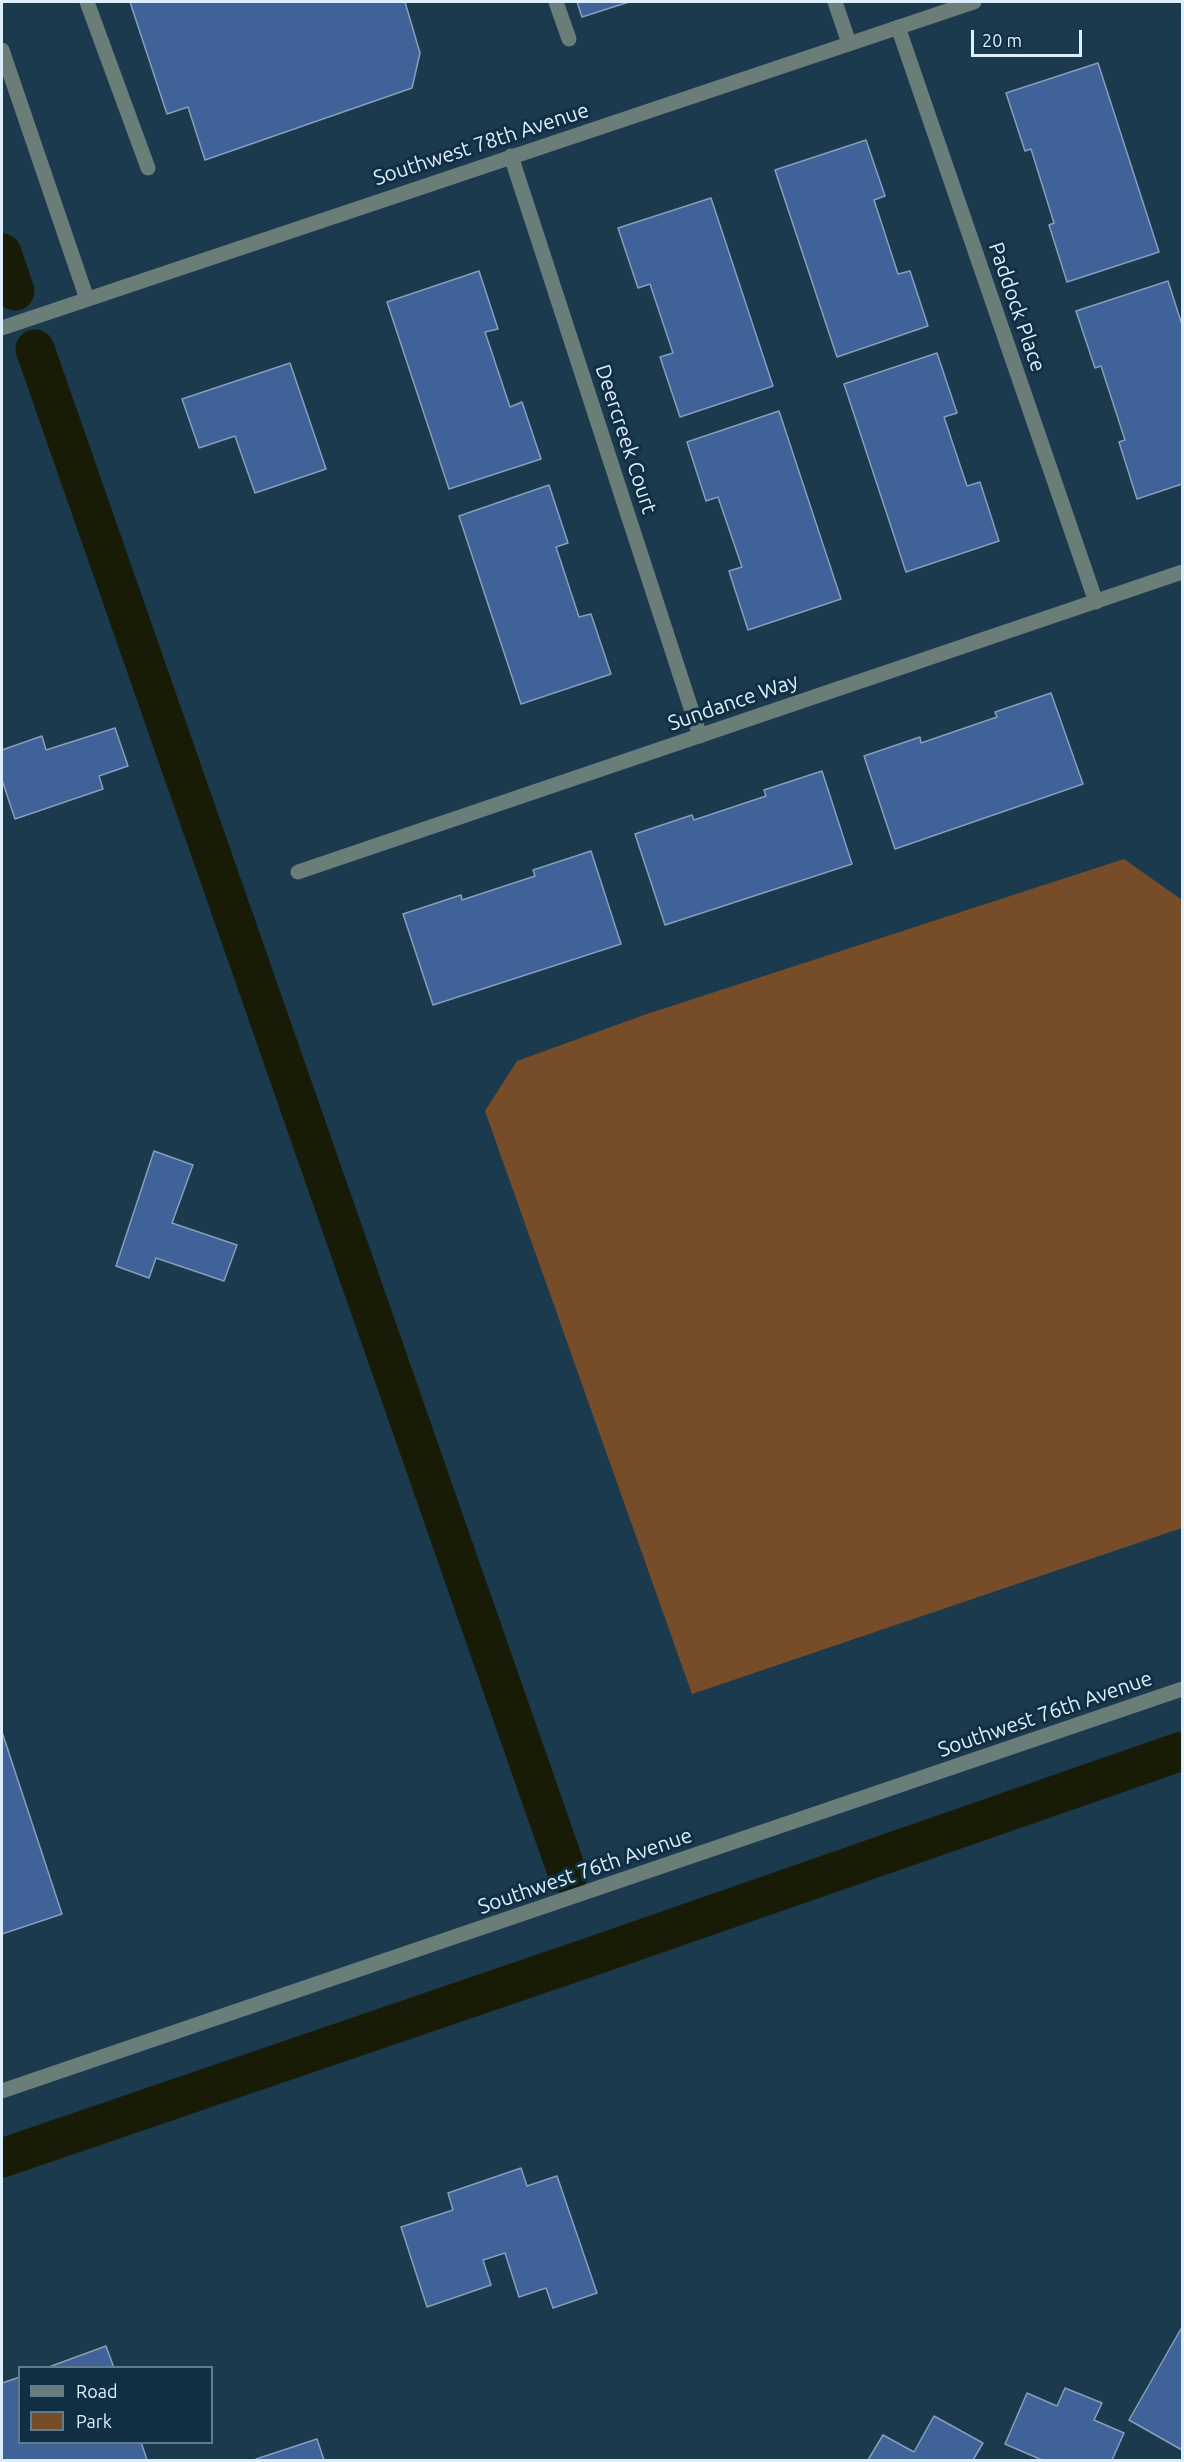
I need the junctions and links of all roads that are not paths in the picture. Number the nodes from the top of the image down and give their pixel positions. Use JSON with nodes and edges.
{"nodes":[{"id":1,"x":87,"y":2,"type":"edge"},
{"id":2,"x":556,"y":2,"type":"edge"},
{"id":3,"x":836,"y":2,"type":"edge"},
{"id":4,"x":974,"y":2,"type":"edge"},
{"id":5,"x":897,"y":27,"type":"junction"},
{"id":6,"x":569,"y":39,"type":"dead end"},
{"id":7,"x":849,"y":43,"type":"junction"},
{"id":8,"x":2,"y":50,"type":"edge"},
{"id":9,"x":511,"y":156,"type":"junction"},
{"id":10,"x":147,"y":168,"type":"dead end"},
{"id":11,"x":87,"y":298,"type":"junction"},
{"id":12,"x":2,"y":328,"type":"edge"},
{"id":13,"x":1182,"y":572,"type":"edge"},
{"id":14,"x":1096,"y":602,"type":"junction"},
{"id":15,"x":700,"y":736,"type":"junction"},
{"id":16,"x":298,"y":872,"type":"dead end"},
{"id":17,"x":1182,"y":1689,"type":"edge"},
{"id":18,"x":2,"y":2091,"type":"edge"}],
"edges":[{"from":1,"to":10,"type":"street"},
{"from":2,"to":6,"type":"street"},
{"from":3,"to":7,"type":"street"},
{"from":4,"to":5,"type":"street","name":"Southwest 78th Avenue"},
{"from":5,"to":7,"type":"street","name":"Southwest 78th Avenue"},
{"from":5,"to":14,"type":"street","name":"Paddock Place"},
{"from":7,"to":9,"type":"street","name":"Southwest 78th Avenue"},
{"from":8,"to":11,"type":"street"},
{"from":9,"to":11,"type":"street","name":"Southwest 78th Avenue"},
{"from":9,"to":15,"type":"street","name":"Deercreek Court"},
{"from":11,"to":12,"type":"street","name":"Southwest 78th Avenue"},
{"from":13,"to":14,"type":"street","name":"Sundance Way"},
{"from":14,"to":15,"type":"street","name":"Sundance Way"},
{"from":15,"to":16,"type":"street","name":"Sundance Way"},
{"from":17,"to":18,"type":"street","name":"Southwest 76th Avenue"}]}
